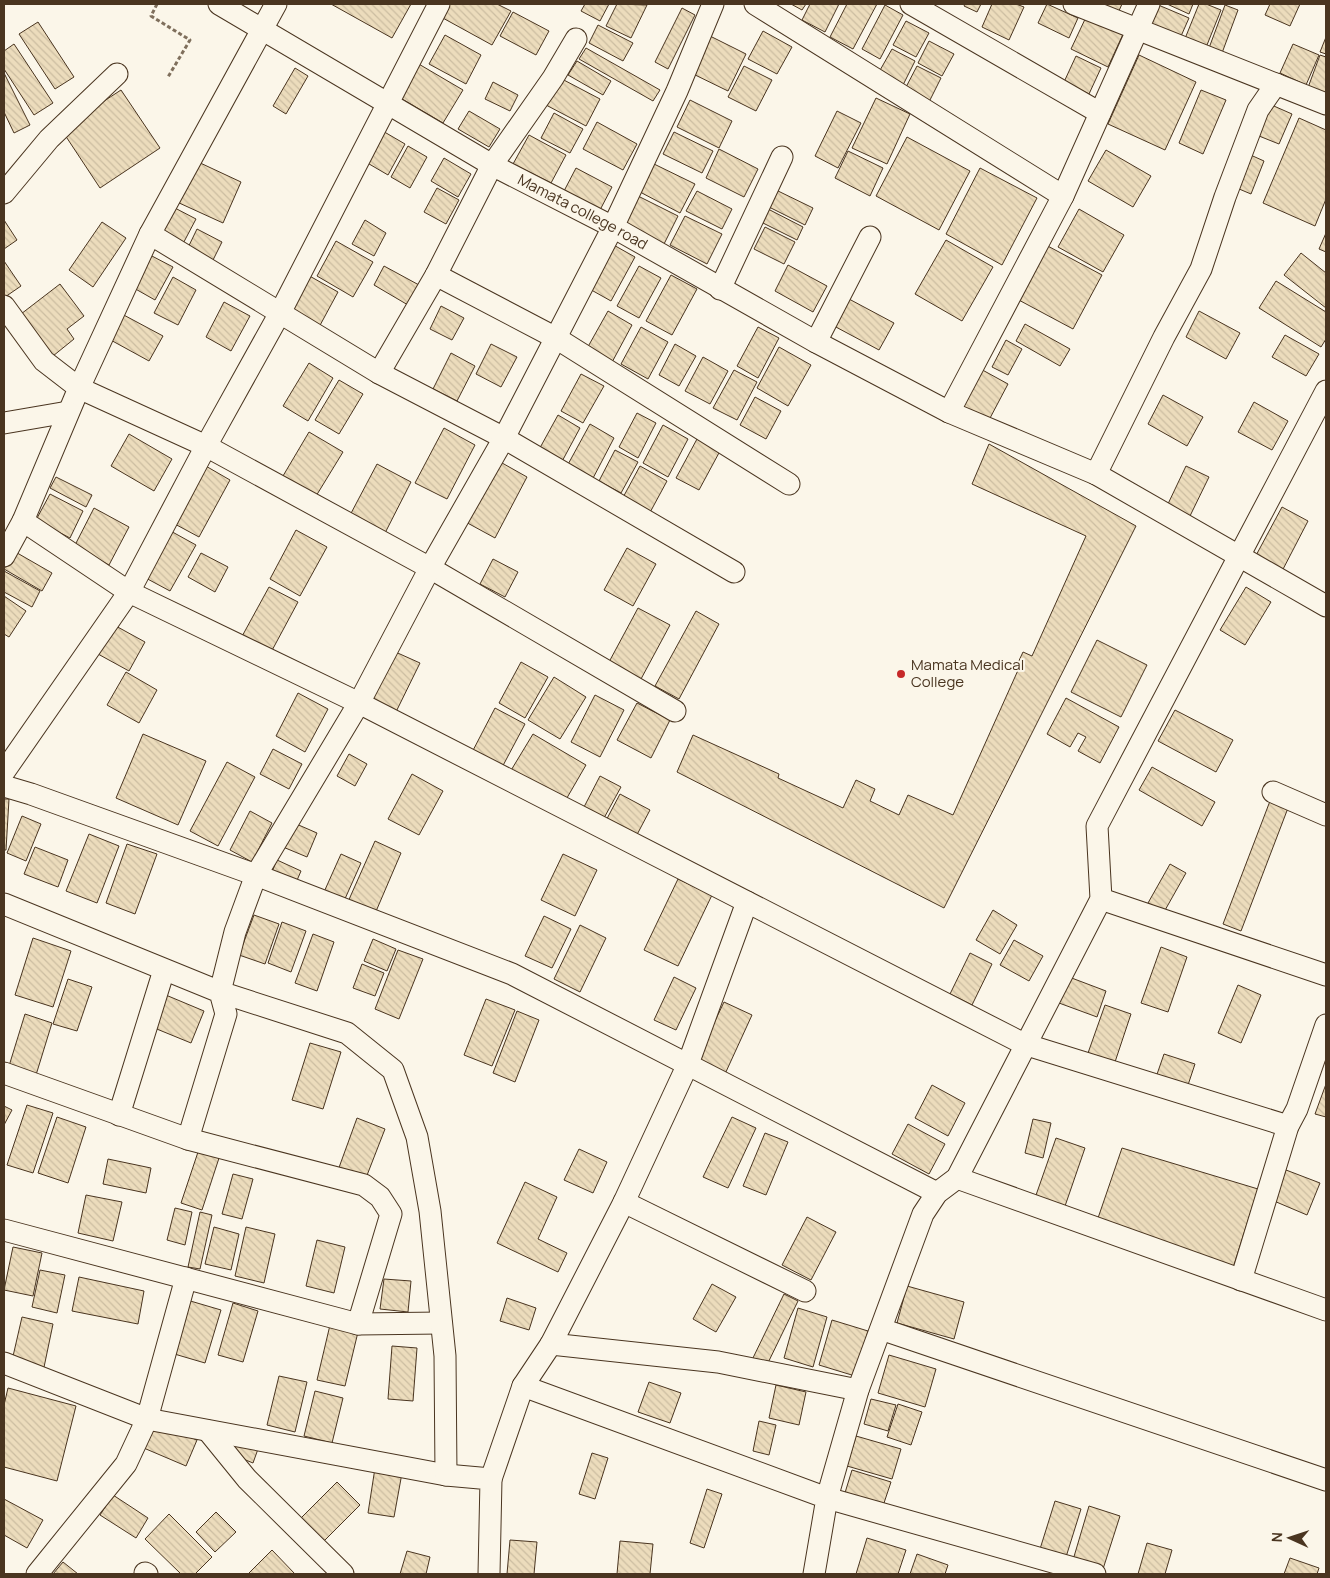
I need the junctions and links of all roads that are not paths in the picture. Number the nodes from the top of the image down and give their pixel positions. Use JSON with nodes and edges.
{"nodes":[{"id":1,"x":220,"y":4,"type":"edge"},
{"id":2,"x":276,"y":4,"type":"edge"},
{"id":3,"x":439,"y":4,"type":"edge"},
{"id":4,"x":713,"y":4,"type":"edge"},
{"id":5,"x":755,"y":4,"type":"edge"},
{"id":6,"x":911,"y":4,"type":"edge"},
{"id":7,"x":1074,"y":4,"type":"edge"},
{"id":8,"x":1149,"y":4,"type":"edge"},
{"id":9,"x":1136,"y":29,"type":"junction"},
{"id":10,"x":262,"y":30,"type":"junction"},
{"id":11,"x":576,"y":39,"type":"dead end"},
{"id":12,"x":117,"y":74,"type":"dead end"},
{"id":13,"x":1276,"y":84,"type":"junction"},
{"id":14,"x":389,"y":104,"type":"junction"},
{"id":15,"x":1326,"y":104,"type":"edge"},
{"id":16,"x":1100,"y":113,"type":"junction"},
{"id":17,"x":782,"y":157,"type":"dead end"},
{"id":18,"x":492,"y":165,"type":"junction"},
{"id":19,"x":4,"y":193,"type":"edge"},
{"id":20,"x":1063,"y":196,"type":"junction"},
{"id":21,"x":613,"y":227,"type":"junction"},
{"id":22,"x":150,"y":234,"type":"junction"},
{"id":23,"x":870,"y":237,"type":"dead end"},
{"id":24,"x":436,"y":275,"type":"junction"},
{"id":25,"x":720,"y":289,"type":"junction"},
{"id":26,"x":4,"y":306,"type":"edge"},
{"id":27,"x":281,"y":311,"type":"junction"},
{"id":28,"x":556,"y":338,"type":"junction"},
{"id":29,"x":816,"y":342,"type":"junction"},
{"id":30,"x":380,"y":373,"type":"junction"},
{"id":31,"x":79,"y":388,"type":"junction"},
{"id":32,"x":1326,"y":391,"type":"edge"},
{"id":33,"x":68,"y":412,"type":"junction"},
{"id":34,"x":949,"y":412,"type":"junction"},
{"id":35,"x":4,"y":423,"type":"edge"},
{"id":36,"x":504,"y":438,"type":"junction"},
{"id":37,"x":206,"y":446,"type":"junction"},
{"id":38,"x":1096,"y":474,"type":"junction"},
{"id":39,"x":789,"y":484,"type":"dead end"},
{"id":40,"x":23,"y":520,"type":"junction"},
{"id":41,"x":4,"y":556,"type":"edge"},
{"id":42,"x":1238,"y":557,"type":"junction"},
{"id":43,"x":430,"y":568,"type":"junction"},
{"id":44,"x":734,"y":572,"type":"dead end"},
{"id":45,"x":130,"y":592,"type":"junction"},
{"id":46,"x":1326,"y":606,"type":"edge"},
{"id":47,"x":359,"y":704,"type":"junction"},
{"id":48,"x":675,"y":711,"type":"dead end"},
{"id":49,"x":4,"y":772,"type":"edge"},
{"id":50,"x":4,"y":786,"type":"edge"},
{"id":51,"x":1273,"y":792,"type":"dead end"},
{"id":52,"x":1326,"y":815,"type":"edge"},
{"id":53,"x":256,"y":875,"type":"junction"},
{"id":54,"x":1101,"y":899,"type":"junction"},
{"id":55,"x":747,"y":902,"type":"junction"},
{"id":56,"x":4,"y":904,"type":"edge"},
{"id":57,"x":164,"y":970,"type":"junction"},
{"id":58,"x":1326,"y":975,"type":"edge"},
{"id":59,"x":220,"y":992,"type":"junction"},
{"id":60,"x":1326,"y":1025,"type":"edge"},
{"id":61,"x":1024,"y":1044,"type":"junction"},
{"id":62,"x":688,"y":1064,"type":"junction"},
{"id":63,"x":4,"y":1073,"type":"edge"},
{"id":64,"x":119,"y":1114,"type":"junction"},
{"id":65,"x":1288,"y":1126,"type":"junction"},
{"id":66,"x":188,"y":1139,"type":"junction"},
{"id":67,"x":957,"y":1178,"type":"junction"},
{"id":68,"x":937,"y":1193,"type":"junction"},
{"id":69,"x":624,"y":1202,"type":"junction"},
{"id":70,"x":4,"y":1230,"type":"edge"},
{"id":71,"x":186,"y":1278,"type":"junction"},
{"id":72,"x":1242,"y":1280,"type":"junction"},
{"id":73,"x":805,"y":1291,"type":"dead end"},
{"id":74,"x":1326,"y":1310,"type":"edge"},
{"id":75,"x":441,"y":1323,"type":"junction"},
{"id":76,"x":358,"y":1324,"type":"junction"},
{"id":77,"x":880,"y":1330,"type":"junction"},
{"id":78,"x":550,"y":1344,"type":"junction"},
{"id":79,"x":4,"y":1363,"type":"edge"},
{"id":80,"x":523,"y":1386,"type":"junction"},
{"id":81,"x":858,"y":1390,"type":"junction"},
{"id":82,"x":148,"y":1419,"type":"junction"},
{"id":83,"x":208,"y":1431,"type":"junction"},
{"id":84,"x":446,"y":1475,"type":"junction"},
{"id":85,"x":491,"y":1479,"type":"junction"},
{"id":86,"x":1326,"y":1480,"type":"edge"},
{"id":87,"x":827,"y":1498,"type":"junction"},
{"id":88,"x":37,"y":1574,"type":"edge"},
{"id":89,"x":343,"y":1574,"type":"edge"},
{"id":90,"x":489,"y":1574,"type":"edge"},
{"id":91,"x":814,"y":1574,"type":"edge"},
{"id":92,"x":1094,"y":1574,"type":"edge"}],
"edges":[{"from":1,"to":10,"type":"street","name":"Mamata college road"},
{"from":2,"to":10,"type":"street"},
{"from":3,"to":14,"type":"street"},
{"from":4,"to":21,"type":"street"},
{"from":5,"to":20,"type":"street"},
{"from":6,"to":16,"type":"street"},
{"from":7,"to":9,"type":"street"},
{"from":8,"to":9,"type":"street"},
{"from":9,"to":13,"type":"street"},
{"from":9,"to":16,"type":"street"},
{"from":10,"to":14,"type":"street","name":"Mamata college road"},
{"from":10,"to":22,"type":"street"},
{"from":11,"to":18,"type":"street"},
{"from":12,"to":19,"type":"street"},
{"from":13,"to":15,"type":"street"},
{"from":13,"to":38,"type":"street"},
{"from":14,"to":18,"type":"street","name":"Mamata college road"},
{"from":14,"to":27,"type":"street"},
{"from":16,"to":20,"type":"street"},
{"from":17,"to":25,"type":"street"},
{"from":18,"to":21,"type":"street","name":"Mamata college road"},
{"from":18,"to":24,"type":"street"},
{"from":20,"to":34,"type":"street"},
{"from":21,"to":25,"type":"street","name":"Mamata college road"},
{"from":21,"to":28,"type":"street"},
{"from":22,"to":27,"type":"street"},
{"from":22,"to":31,"type":"street"},
{"from":23,"to":29,"type":"street"},
{"from":24,"to":28,"type":"street"},
{"from":24,"to":30,"type":"street"},
{"from":25,"to":29,"type":"street","name":"Mamata college road"},
{"from":26,"to":31,"type":"street"},
{"from":27,"to":30,"type":"street"},
{"from":27,"to":37,"type":"street"},
{"from":28,"to":36,"type":"street"},
{"from":28,"to":39,"type":"street"},
{"from":29,"to":34,"type":"street","name":"Mamata college road"},
{"from":30,"to":36,"type":"street"},
{"from":31,"to":33,"type":"street"},
{"from":31,"to":37,"type":"street"},
{"from":32,"to":42,"type":"street"},
{"from":33,"to":35,"type":"street"},
{"from":33,"to":40,"type":"street"},
{"from":34,"to":38,"type":"street","name":"Mamata college road"},
{"from":36,"to":43,"type":"street"},
{"from":36,"to":44,"type":"street"},
{"from":37,"to":43,"type":"street"},
{"from":37,"to":45,"type":"street"},
{"from":38,"to":42,"type":"street","name":"Mamata college road"},
{"from":40,"to":41,"type":"street"},
{"from":40,"to":45,"type":"street"},
{"from":42,"to":46,"type":"street","name":"Mamata college road"},
{"from":42,"to":54,"type":"street"},
{"from":43,"to":47,"type":"street"},
{"from":43,"to":48,"type":"street"},
{"from":45,"to":47,"type":"street"},
{"from":45,"to":49,"type":"street"},
{"from":47,"to":53,"type":"street"},
{"from":47,"to":55,"type":"street"},
{"from":50,"to":53,"type":"street"},
{"from":51,"to":52,"type":"street"},
{"from":53,"to":59,"type":"street"},
{"from":53,"to":62,"type":"street"},
{"from":54,"to":58,"type":"street"},
{"from":54,"to":61,"type":"street"},
{"from":55,"to":61,"type":"street"},
{"from":55,"to":62,"type":"street"},
{"from":56,"to":57,"type":"street"},
{"from":57,"to":59,"type":"street"},
{"from":57,"to":64,"type":"street"},
{"from":59,"to":66,"type":"street"},
{"from":59,"to":75,"type":"street"},
{"from":60,"to":65,"type":"street"},
{"from":61,"to":65,"type":"street"},
{"from":61,"to":67,"type":"street"},
{"from":62,"to":68,"type":"street"},
{"from":62,"to":69,"type":"street"},
{"from":63,"to":64,"type":"street"},
{"from":64,"to":66,"type":"street"},
{"from":65,"to":72,"type":"street"},
{"from":66,"to":76,"type":"street"},
{"from":67,"to":68,"type":"street"},
{"from":67,"to":72,"type":"street"},
{"from":68,"to":77,"type":"street"},
{"from":69,"to":73,"type":"street"},
{"from":69,"to":78,"type":"street"},
{"from":70,"to":71,"type":"street"},
{"from":71,"to":76,"type":"street"},
{"from":71,"to":82,"type":"street"},
{"from":72,"to":74,"type":"street"},
{"from":75,"to":76,"type":"street"},
{"from":75,"to":84,"type":"street"},
{"from":77,"to":81,"type":"street"},
{"from":77,"to":86,"type":"street"},
{"from":78,"to":80,"type":"street"},
{"from":78,"to":81,"type":"street"},
{"from":79,"to":82,"type":"street"},
{"from":80,"to":85,"type":"street"},
{"from":80,"to":87,"type":"street"},
{"from":81,"to":87,"type":"street"},
{"from":82,"to":83,"type":"street"},
{"from":82,"to":88,"type":"street"},
{"from":83,"to":84,"type":"street"},
{"from":83,"to":89,"type":"street"},
{"from":84,"to":85,"type":"street"},
{"from":85,"to":90,"type":"street"},
{"from":87,"to":91,"type":"street"},
{"from":87,"to":92,"type":"street"}]}
